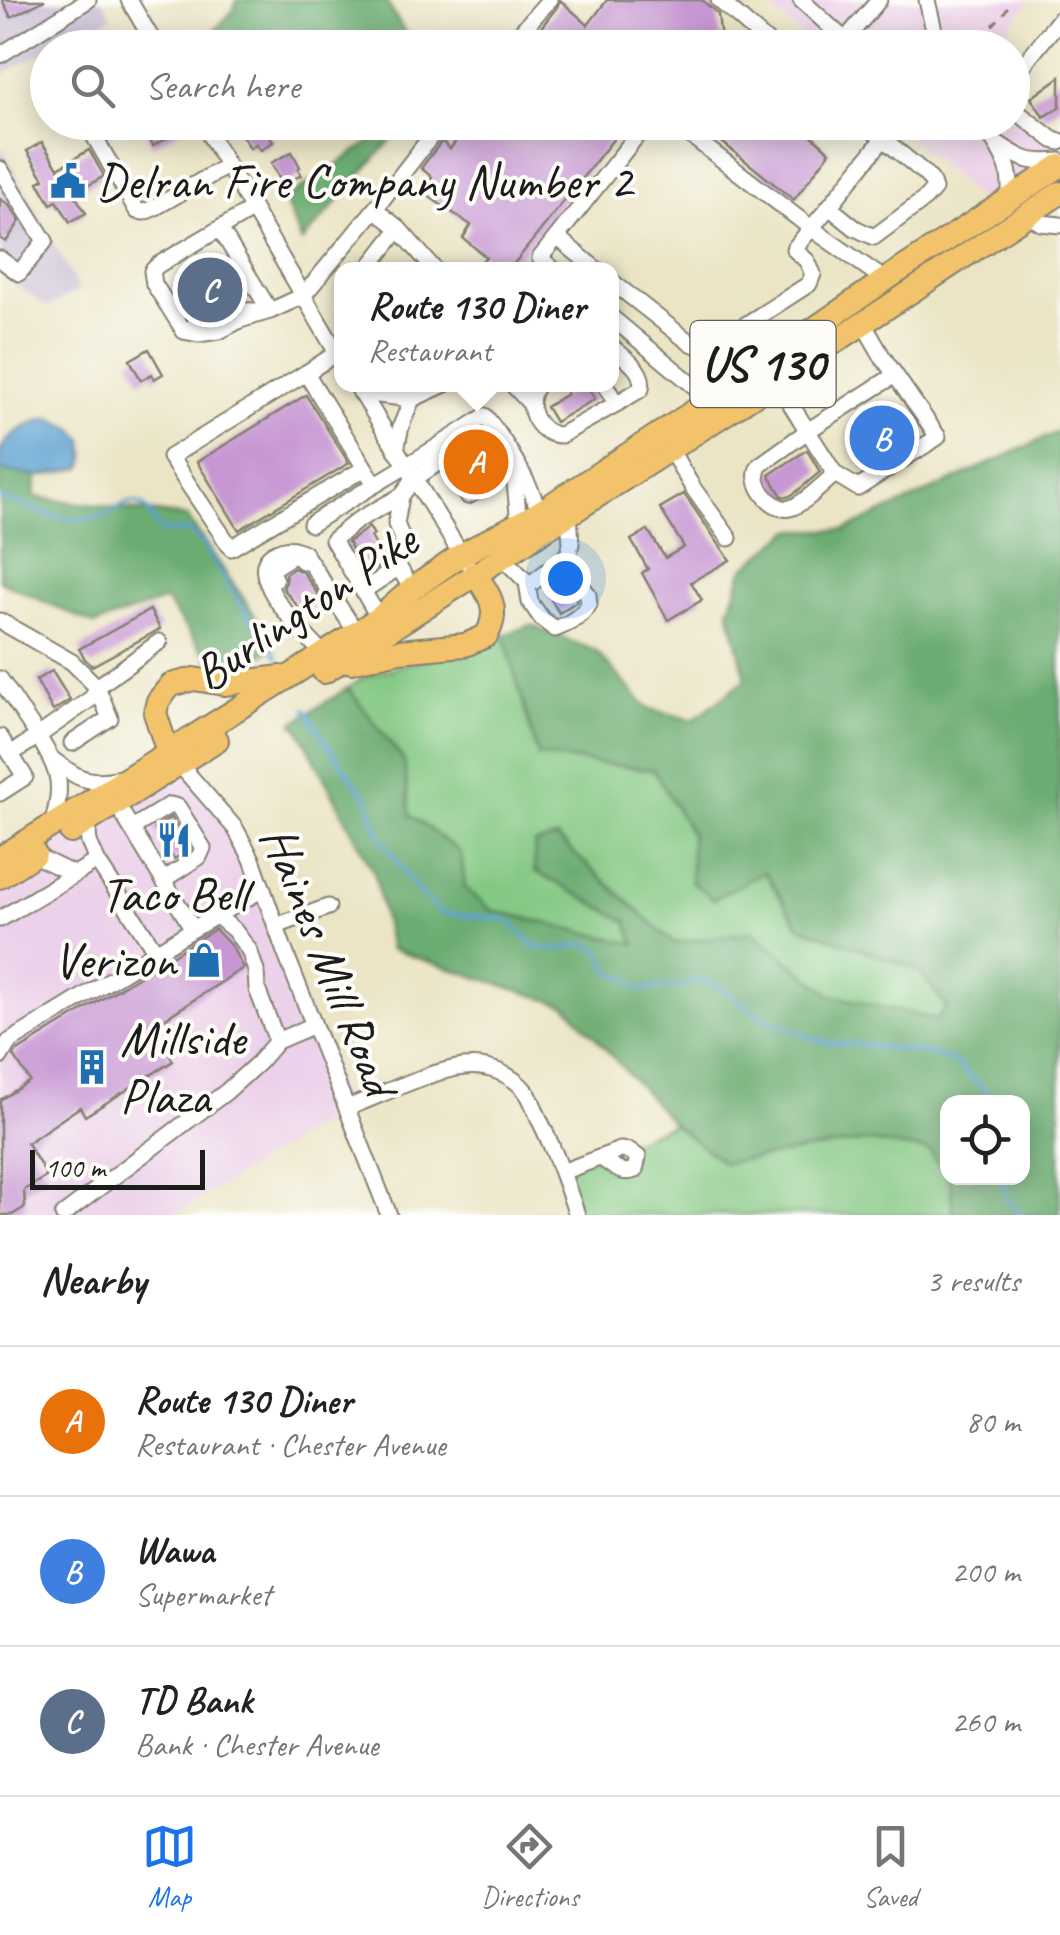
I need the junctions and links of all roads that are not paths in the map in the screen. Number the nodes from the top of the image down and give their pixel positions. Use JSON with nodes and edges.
{"nodes":[{"id":1,"x":88,"y":0,"type":"edge"},
{"id":2,"x":129,"y":0,"type":"edge"},
{"id":3,"x":549,"y":0,"type":"edge"},
{"id":4,"x":718,"y":0,"type":"edge"},
{"id":5,"x":801,"y":0,"type":"edge"},
{"id":6,"x":879,"y":0,"type":"edge"},
{"id":7,"x":924,"y":3,"type":"edge"},
{"id":8,"x":1060,"y":20,"type":"edge"},
{"id":9,"x":40,"y":30,"type":"edge"},
{"id":10,"x":146,"y":30,"type":"edge"},
{"id":11,"x":523,"y":30,"type":"edge"},
{"id":12,"x":753,"y":30,"type":"edge"},
{"id":13,"x":834,"y":30,"type":"edge"},
{"id":14,"x":854,"y":30,"type":"edge"},
{"id":15,"x":932,"y":30,"type":"edge"},
{"id":16,"x":30,"y":36,"type":"edge"},
{"id":17,"x":0,"y":55,"type":"edge"},
{"id":18,"x":1030,"y":57,"type":"edge"},
{"id":19,"x":1030,"y":122,"type":"edge"},
{"id":20,"x":96,"y":140,"type":"edge"},
{"id":21,"x":212,"y":140,"type":"edge"},
{"id":22,"x":428,"y":140,"type":"edge"},
{"id":23,"x":633,"y":140,"type":"edge"},
{"id":24,"x":697,"y":140,"type":"edge"},
{"id":25,"x":882,"y":140,"type":"edge"},
{"id":26,"x":884,"y":140,"type":"edge"},
{"id":27,"x":994,"y":141,"type":"joint"},
{"id":28,"x":1060,"y":142,"type":"edge"},
{"id":29,"x":1060,"y":164,"type":"edge"},
{"id":30,"x":227,"y":166,"type":"junction"},
{"id":31,"x":0,"y":170,"type":"edge"},
{"id":32,"x":1060,"y":193,"type":"edge"},
{"id":33,"x":1010,"y":198,"type":"junction"},
{"id":34,"x":829,"y":207,"type":"junction"},
{"id":35,"x":253,"y":209,"type":"junction"},
{"id":36,"x":376,"y":209,"type":"junction"},
{"id":37,"x":1028,"y":214,"type":"junction"},
{"id":38,"x":1060,"y":225,"type":"edge"},
{"id":39,"x":811,"y":228,"type":"junction"},
{"id":40,"x":220,"y":229,"type":"junction"},
{"id":41,"x":399,"y":230,"type":"junction"},
{"id":42,"x":556,"y":237,"type":"junction"},
{"id":43,"x":0,"y":260,"type":"edge"},
{"id":44,"x":374,"y":262,"type":"edge"},
{"id":45,"x":429,"y":262,"type":"edge"},
{"id":46,"x":536,"y":262,"type":"edge"},
{"id":47,"x":587,"y":262,"type":"edge"},
{"id":48,"x":885,"y":280,"type":"junction"},
{"id":49,"x":619,"y":286,"type":"edge"},
{"id":50,"x":303,"y":296,"type":"junction"},
{"id":51,"x":270,"y":311,"type":"junction"},
{"id":52,"x":619,"y":324,"type":"edge"},
{"id":53,"x":863,"y":324,"type":"junction"},
{"id":54,"x":184,"y":331,"type":"junction"},
{"id":55,"x":334,"y":348,"type":"edge"},
{"id":56,"x":619,"y":353,"type":"edge"},
{"id":57,"x":334,"y":359,"type":"edge"},
{"id":58,"x":306,"y":373,"type":"junction"},
{"id":59,"x":895,"y":375,"type":"junction"},
{"id":60,"x":776,"y":381,"type":"junction"},
{"id":61,"x":361,"y":392,"type":"edge"},
{"id":62,"x":378,"y":392,"type":"edge"},
{"id":63,"x":427,"y":392,"type":"edge"},
{"id":64,"x":520,"y":392,"type":"edge"},
{"id":65,"x":532,"y":392,"type":"edge"},
{"id":66,"x":610,"y":392,"type":"edge"},
{"id":67,"x":412,"y":399,"type":"junction"},
{"id":68,"x":711,"y":400,"type":"junction"},
{"id":69,"x":529,"y":402,"type":"junction"},
{"id":70,"x":616,"y":404,"type":"junction"},
{"id":71,"x":809,"y":430,"type":"junction"},
{"id":72,"x":670,"y":449,"type":"junction"},
{"id":73,"x":396,"y":450,"type":"junction"},
{"id":74,"x":441,"y":453,"type":"junction"},
{"id":75,"x":365,"y":468,"type":"junction"},
{"id":76,"x":518,"y":468,"type":"junction"},
{"id":77,"x":410,"y":472,"type":"junction"},
{"id":78,"x":836,"y":474,"type":"junction"},
{"id":79,"x":374,"y":483,"type":"junction"},
{"id":80,"x":402,"y":496,"type":"junction"},
{"id":81,"x":569,"y":514,"type":"junction"},
{"id":82,"x":529,"y":518,"type":"junction"},
{"id":83,"x":312,"y":524,"type":"dead end"},
{"id":84,"x":728,"y":538,"type":"dead end"},
{"id":85,"x":502,"y":557,"type":"junction"},
{"id":86,"x":566,"y":557,"type":"junction"},
{"id":87,"x":468,"y":564,"type":"junction"},
{"id":88,"x":399,"y":567,"type":"junction"},
{"id":89,"x":527,"y":582,"type":"junction"},
{"id":90,"x":412,"y":590,"type":"junction"},
{"id":91,"x":363,"y":591,"type":"junction"},
{"id":92,"x":379,"y":618,"type":"junction"},
{"id":93,"x":0,"y":621,"type":"edge"},
{"id":94,"x":356,"y":632,"type":"junction"},
{"id":95,"x":159,"y":642,"type":"dead end"},
{"id":96,"x":321,"y":653,"type":"junction"},
{"id":97,"x":291,"y":676,"type":"junction"},
{"id":98,"x":0,"y":679,"type":"edge"},
{"id":99,"x":97,"y":686,"type":"junction"},
{"id":100,"x":38,"y":736,"type":"junction"},
{"id":101,"x":0,"y":737,"type":"edge"},
{"id":102,"x":72,"y":743,"type":"dead end"},
{"id":103,"x":12,"y":754,"type":"junction"},
{"id":104,"x":174,"y":758,"type":"junction"},
{"id":105,"x":52,"y":759,"type":"junction"},
{"id":106,"x":130,"y":776,"type":"junction"},
{"id":107,"x":0,"y":794,"type":"edge"},
{"id":108,"x":116,"y":803,"type":"junction"},
{"id":109,"x":88,"y":822,"type":"junction"},
{"id":110,"x":52,"y":826,"type":"junction"},
{"id":111,"x":132,"y":828,"type":"junction"},
{"id":112,"x":34,"y":855,"type":"junction"},
{"id":113,"x":97,"y":860,"type":"junction"},
{"id":114,"x":1,"y":861,"type":"edge"},
{"id":115,"x":72,"y":874,"type":"junction"},
{"id":116,"x":163,"y":880,"type":"junction"},
{"id":117,"x":263,"y":889,"type":"junction"},
{"id":118,"x":328,"y":906,"type":"dead end"},
{"id":119,"x":217,"y":916,"type":"junction"},
{"id":120,"x":0,"y":919,"type":"edge"},
{"id":121,"x":276,"y":926,"type":"junction"},
{"id":122,"x":193,"y":929,"type":"junction"},
{"id":123,"x":156,"y":952,"type":"junction"},
{"id":124,"x":314,"y":1025,"type":"junction"},
{"id":125,"x":277,"y":1042,"type":"junction"},
{"id":126,"x":0,"y":1057,"type":"edge"},
{"id":127,"x":347,"y":1108,"type":"junction"},
{"id":128,"x":602,"y":1158,"type":"dead end"},
{"id":129,"x":562,"y":1172,"type":"junction"},
{"id":130,"x":383,"y":1213,"type":"edge"},
{"id":131,"x":63,"y":1215,"type":"edge"},
{"id":132,"x":578,"y":1215,"type":"edge"}],
"edges":[{"from":1,"to":9,"type":"street"},
{"from":2,"to":10,"type":"street"},
{"from":3,"to":11,"type":"street"},
{"from":4,"to":12,"type":"street"},
{"from":5,"to":13,"type":"street"},
{"from":6,"to":14,"type":"street"},
{"from":7,"to":15,"type":"street"},
{"from":8,"to":18,"type":"street"},
{"from":16,"to":17,"type":"street"},
{"from":19,"to":28,"type":"street"},
{"from":20,"to":30,"type":"street"},
{"from":21,"to":30,"type":"street"},
{"from":22,"to":36,"type":"street"},
{"from":23,"to":42,"type":"street"},
{"from":24,"to":39,"type":"street"},
{"from":25,"to":34,"type":"street"},
{"from":26,"to":34,"type":"street"},
{"from":27,"to":29,"type":"street"},
{"from":27,"to":33,"type":"street"},
{"from":29,"to":33,"type":"highway","name":"Burlington Pike","number":"US 130"},
{"from":30,"to":35,"type":"street"},
{"from":31,"to":43,"type":"street"},
{"from":32,"to":37,"type":"highway","name":"Burlington Pike","number":"US 130"},
{"from":33,"to":48,"type":"highway","name":"Burlington Pike","number":"US 130"},
{"from":34,"to":39,"type":"street"},
{"from":35,"to":40,"type":"street"},
{"from":35,"to":50,"type":"street"},
{"from":36,"to":41,"type":"street"},
{"from":36,"to":50,"type":"street"},
{"from":37,"to":38,"type":"street"},
{"from":37,"to":53,"type":"highway","name":"Burlington Pike","number":"US 130"},
{"from":39,"to":48,"type":"street"},
{"from":39,"to":49,"type":"street"},
{"from":40,"to":51,"type":"street"},
{"from":40,"to":54,"type":"street"},
{"from":41,"to":44,"type":"street"},
{"from":41,"to":45,"type":"street"},
{"from":42,"to":46,"type":"street"},
{"from":42,"to":47,"type":"street"},
{"from":48,"to":68,"type":"highway","name":"Burlington Pike","number":"US 130"},
{"from":50,"to":51,"type":"street"},
{"from":50,"to":55,"type":"street"},
{"from":51,"to":54,"type":"street"},
{"from":51,"to":54,"type":"street"},
{"from":52,"to":68,"type":"street"},
{"from":53,"to":59,"type":"street"},
{"from":53,"to":60,"type":"highway","name":"Burlington Pike","number":"US 130"},
{"from":56,"to":70,"type":"street"},
{"from":57,"to":58,"type":"street"},
{"from":58,"to":75,"type":"street"},
{"from":58,"to":75,"type":"street"},
{"from":59,"to":71,"type":"street"},
{"from":59,"to":78,"type":"street"},
{"from":60,"to":71,"type":"street"},
{"from":60,"to":72,"type":"highway","name":"Burlington Pike","number":"US 130"},
{"from":61,"to":73,"type":"street"},
{"from":62,"to":67,"type":"street"},
{"from":63,"to":67,"type":"street"},
{"from":64,"to":69,"type":"street"},
{"from":65,"to":69,"type":"street"},
{"from":66,"to":70,"type":"street"},
{"from":67,"to":73,"type":"street"},
{"from":68,"to":82,"type":"highway","name":"Burlington Pike","number":"US 130"},
{"from":69,"to":70,"type":"street"},
{"from":71,"to":78,"type":"street"},
{"from":71,"to":78,"type":"street"},
{"from":72,"to":81,"type":"highway","name":"Burlington Pike","number":"US 130"},
{"from":72,"to":84,"type":"street"},
{"from":73,"to":77,"type":"street"},
{"from":74,"to":76,"type":"street"},
{"from":74,"to":76,"type":"street"},
{"from":74,"to":77,"type":"street"},
{"from":75,"to":79,"type":"street"},
{"from":76,"to":82,"type":"street"},
{"from":76,"to":82,"type":"street"},
{"from":77,"to":79,"type":"street"},
{"from":77,"to":80,"type":"street"},
{"from":77,"to":87,"type":"street"},
{"from":79,"to":83,"type":"street"},
{"from":80,"to":88,"type":"street"},
{"from":80,"to":91,"type":"street"},
{"from":81,"to":85,"type":"highway","name":"Burlington Pike","number":"US 130"},
{"from":81,"to":86,"type":"street"},
{"from":82,"to":87,"type":"highway","name":"Burlington Pike","number":"US 130"},
{"from":85,"to":87,"type":"highway","name":"Burlington Pike","number":"US 130"},
{"from":85,"to":89,"type":"street"},
{"from":86,"to":89,"type":"street"},
{"from":86,"to":89,"type":"street"},
{"from":87,"to":90,"type":"highway","name":"Burlington Pike","number":"US 130"},
{"from":87,"to":96,"type":"highway","name":"Burlington Pike","number":"US 130"},
{"from":87,"to":96,"type":"highway"},
{"from":88,"to":90,"type":"street"},
{"from":88,"to":91,"type":"street"},
{"from":90,"to":92,"type":"highway","name":"Burlington Pike","number":"US 130"},
{"from":91,"to":92,"type":"street"},
{"from":92,"to":94,"type":"highway","name":"Burlington Pike","number":"US 130"},
{"from":93,"to":99,"type":"street"},
{"from":94,"to":96,"type":"highway","name":"Burlington Pike","number":"US 130"},
{"from":94,"to":96,"type":"street"},
{"from":95,"to":99,"type":"street"},
{"from":96,"to":97,"type":"highway","name":"Burlington Pike","number":"US 130"},
{"from":96,"to":104,"type":"highway","name":"Burlington Pike","number":"US 130"},
{"from":97,"to":104,"type":"highway","name":"Burlington Pike","number":"US 130"},
{"from":97,"to":104,"type":"highway"},
{"from":98,"to":100,"type":"street"},
{"from":99,"to":100,"type":"street"},
{"from":99,"to":102,"type":"street"},
{"from":100,"to":103,"type":"street"},
{"from":100,"to":105,"type":"street"},
{"from":101,"to":103,"type":"street"},
{"from":103,"to":107,"type":"street"},
{"from":104,"to":106,"type":"highway","name":"Burlington Pike","number":"US 130"},
{"from":104,"to":108,"type":"highway","name":"Burlington Pike","number":"US 130"},
{"from":104,"to":117,"type":"street","name":"Haines Mill Road"},
{"from":105,"to":106,"type":"street"},
{"from":105,"to":110,"type":"street"},
{"from":106,"to":110,"type":"highway","name":"Burlington Pike","number":"US 130"},
{"from":108,"to":109,"type":"highway","name":"Burlington Pike","number":"US 130"},
{"from":108,"to":111,"type":"street"},
{"from":109,"to":112,"type":"highway","name":"Burlington Pike","number":"US 130"},
{"from":109,"to":113,"type":"street"},
{"from":110,"to":114,"type":"highway","name":"Burlington Pike","number":"US 130"},
{"from":111,"to":116,"type":"street"},
{"from":111,"to":116,"type":"street"},
{"from":112,"to":114,"type":"highway","name":"Burlington Pike","number":"US 130"},
{"from":112,"to":115,"type":"street"},
{"from":113,"to":115,"type":"street"},
{"from":113,"to":123,"type":"street"},
{"from":115,"to":120,"type":"street"},
{"from":116,"to":122,"type":"street"},
{"from":117,"to":119,"type":"street"},
{"from":117,"to":121,"type":"street","name":"Haines Mill Road"},
{"from":118,"to":121,"type":"street"},
{"from":119,"to":122,"type":"street"},
{"from":119,"to":125,"type":"street"},
{"from":121,"to":124,"type":"street","name":"Haines Mill Road"},
{"from":122,"to":123,"type":"street"},
{"from":123,"to":126,"type":"street"},
{"from":124,"to":125,"type":"street"},
{"from":124,"to":127,"type":"street","name":"Haines Mill Road"},
{"from":125,"to":131,"type":"street"},
{"from":127,"to":129,"type":"street"},
{"from":127,"to":130,"type":"street","name":"Haines Mill Road"},
{"from":128,"to":129,"type":"street"},
{"from":129,"to":132,"type":"street"}]}
